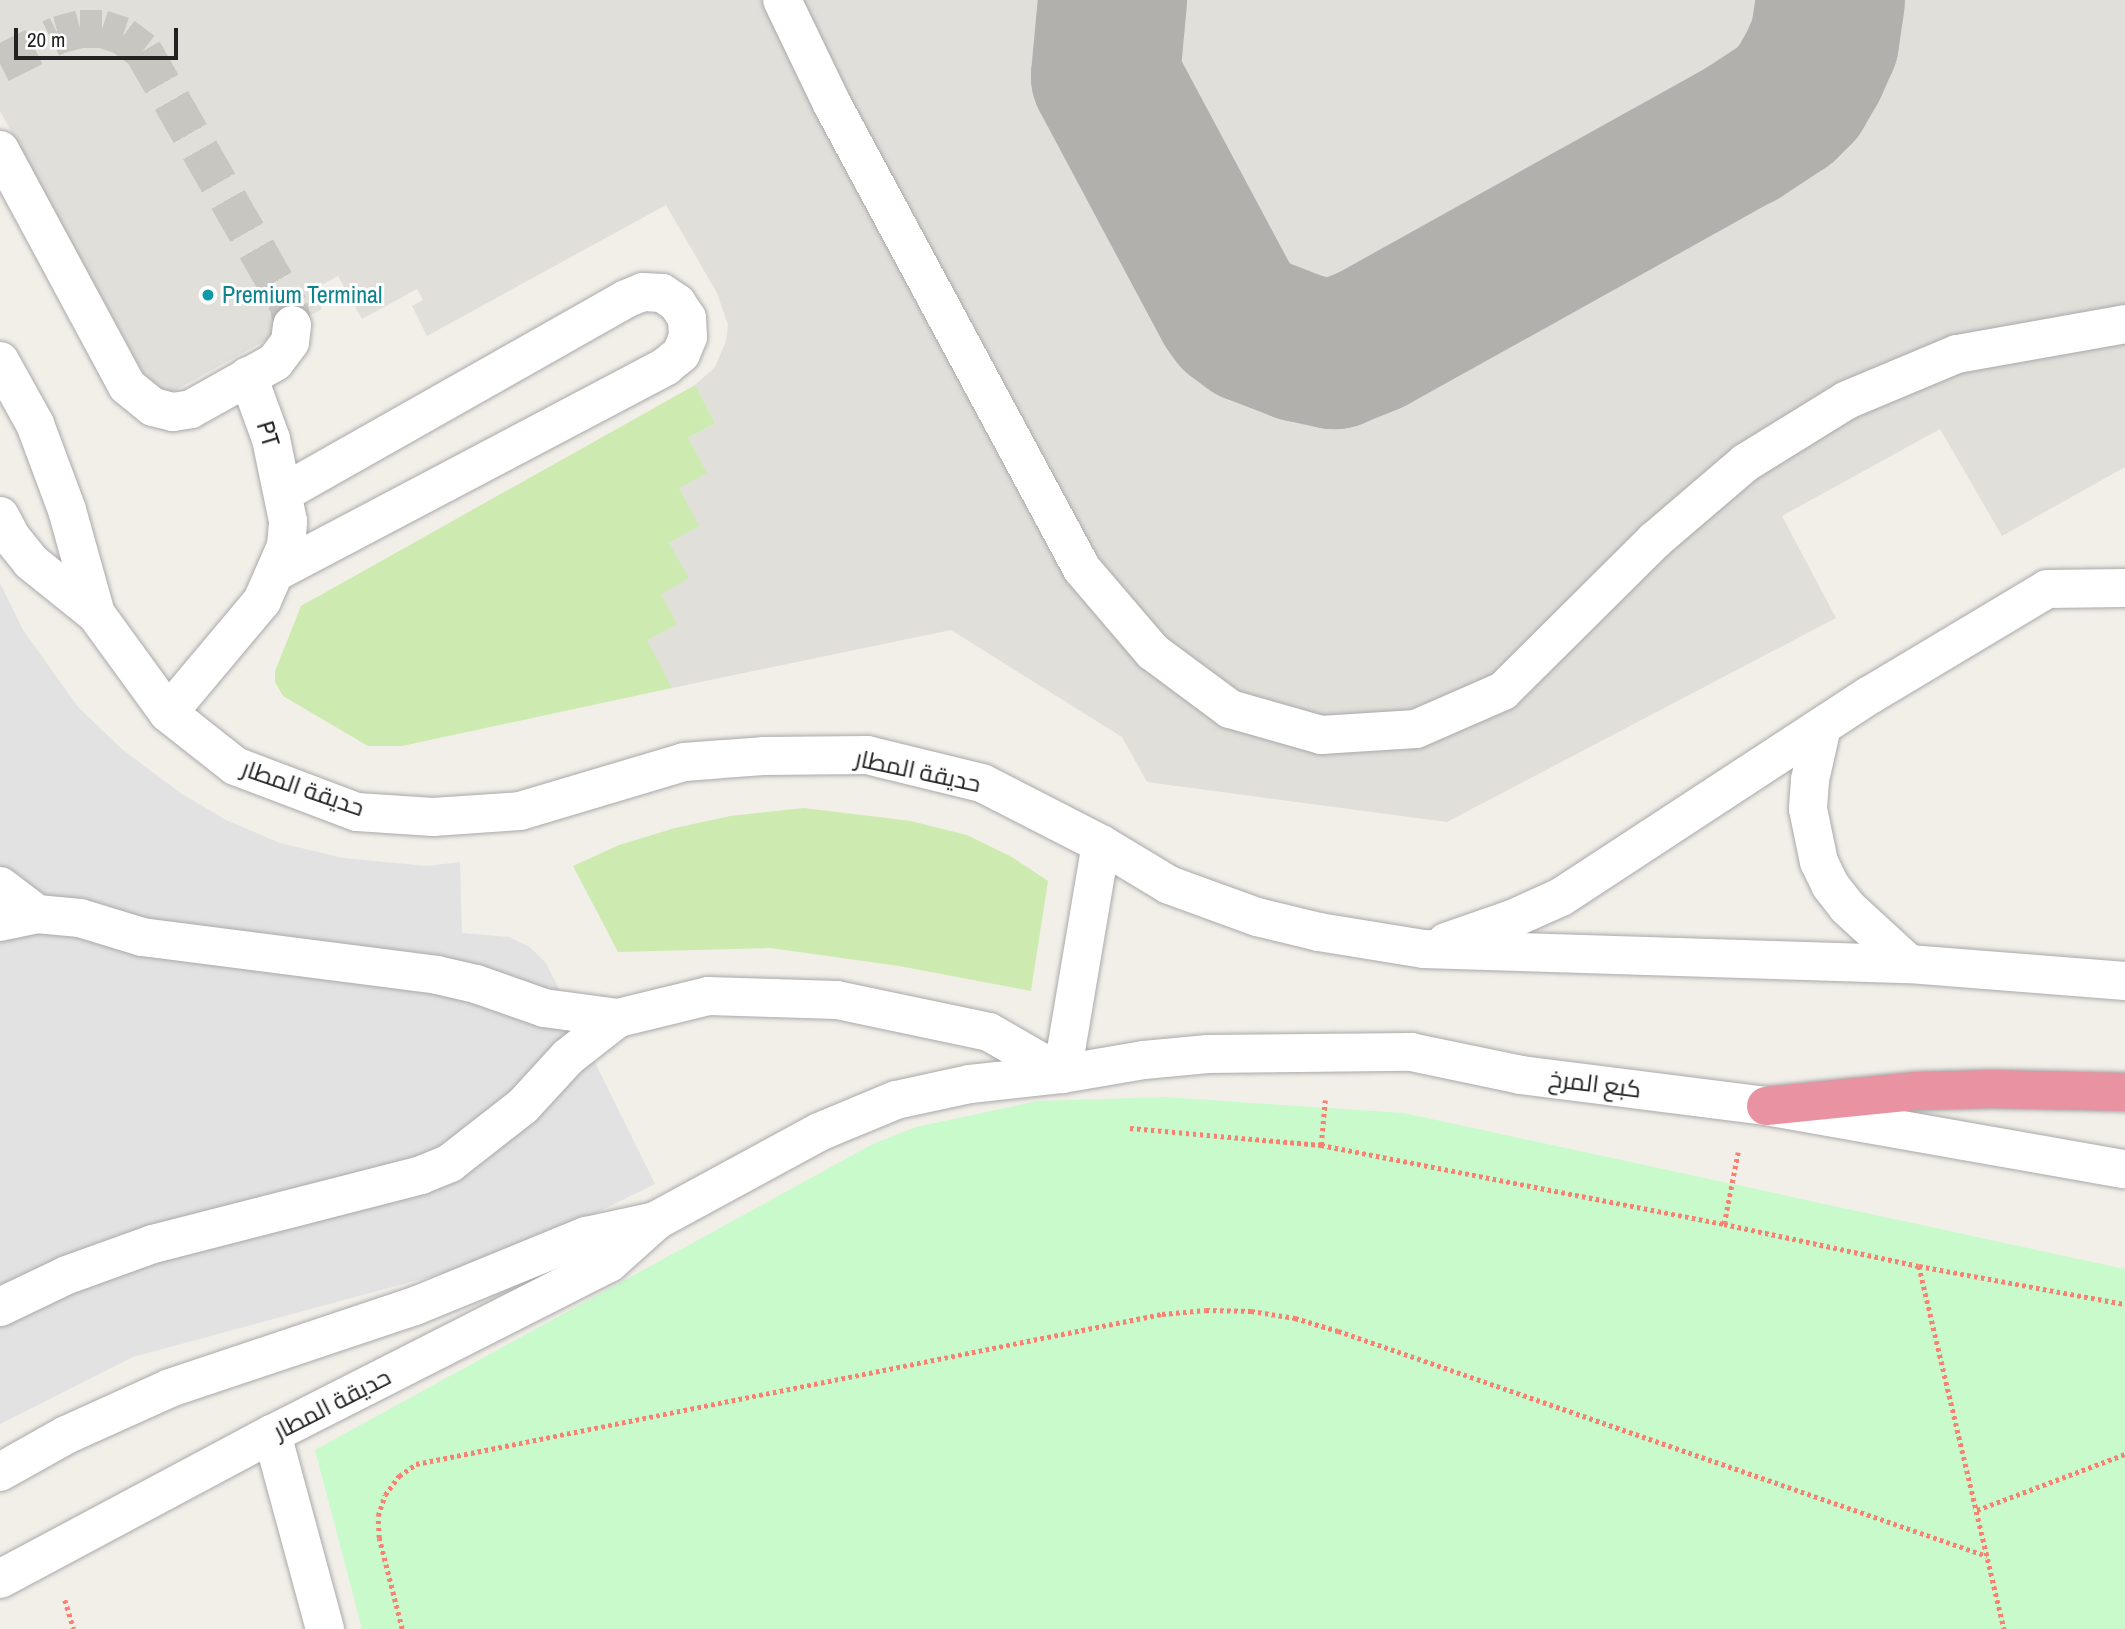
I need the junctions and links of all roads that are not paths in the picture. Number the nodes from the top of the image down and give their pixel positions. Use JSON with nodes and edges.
{"nodes":[{"id":1,"x":782,"y":0,"type":"edge"},
{"id":2,"x":0,"y":150,"type":"edge"},
{"id":3,"x":2125,"y":324,"type":"edge"},
{"id":4,"x":292,"y":325,"type":"tunnel mouth"},
{"id":5,"x":0,"y":361,"type":"edge"},
{"id":6,"x":248,"y":376,"type":"junction"},
{"id":7,"x":284,"y":493,"type":"junction"},
{"id":8,"x":0,"y":516,"type":"edge"},
{"id":9,"x":276,"y":572,"type":"junction"},
{"id":10,"x":2125,"y":588,"type":"edge"},
{"id":11,"x":96,"y":614,"type":"junction"},
{"id":12,"x":168,"y":713,"type":"junction"},
{"id":13,"x":1821,"y":730,"type":"junction"},
{"id":14,"x":1101,"y":844,"type":"junction"},
{"id":15,"x":0,"y":886,"type":"edge"},
{"id":16,"x":37,"y":914,"type":"junction"},
{"id":17,"x":0,"y":922,"type":"edge"},
{"id":18,"x":1424,"y":949,"type":"junction"},
{"id":19,"x":1909,"y":964,"type":"junction"},
{"id":20,"x":2125,"y":981,"type":"edge"},
{"id":21,"x":618,"y":1017,"type":"junction"},
{"id":22,"x":1062,"y":1074,"type":"junction"},
{"id":23,"x":2125,"y":1092,"type":"edge"},
{"id":24,"x":1756,"y":1105,"type":"junction"},
{"id":25,"x":2125,"y":1169,"type":"edge"},
{"id":26,"x":657,"y":1220,"type":"junction"},
{"id":27,"x":0,"y":1307,"type":"edge"},
{"id":28,"x":272,"y":1434,"type":"junction"},
{"id":29,"x":0,"y":1472,"type":"edge"},
{"id":30,"x":0,"y":1579,"type":"edge"},
{"id":31,"x":325,"y":1629,"type":"edge"}],
"edges":[{"from":1,"to":3,"type":"street"},
{"from":2,"to":6,"type":"street"},
{"from":4,"to":6,"type":"street"},
{"from":5,"to":11,"type":"street","name":"حديقة المطار"},
{"from":6,"to":7,"type":"street","name":"PT"},
{"from":7,"to":9,"type":"street","name":"PT"},
{"from":7,"to":9,"type":"street"},
{"from":8,"to":11,"type":"street","name":"حديقة المطار"},
{"from":9,"to":12,"type":"street","name":"PT"},
{"from":10,"to":13,"type":"street"},
{"from":11,"to":12,"type":"street","name":"حديقة المطار"},
{"from":12,"to":14,"type":"street","name":"حديقة المطار"},
{"from":13,"to":18,"type":"street"},
{"from":13,"to":19,"type":"street"},
{"from":14,"to":18,"type":"street"},
{"from":14,"to":22,"type":"street"},
{"from":15,"to":16,"type":"street"},
{"from":16,"to":17,"type":"street"},
{"from":16,"to":21,"type":"street"},
{"from":18,"to":19,"type":"street"},
{"from":19,"to":20,"type":"street"},
{"from":21,"to":22,"type":"street"},
{"from":21,"to":27,"type":"street"},
{"from":22,"to":24,"type":"street","name":"كبع المرخ"},
{"from":22,"to":26,"type":"street","name":"حديقة المطار"},
{"from":23,"to":24,"type":"highway"},
{"from":24,"to":25,"type":"street","name":"كبع المرخ"},
{"from":26,"to":28,"type":"street","name":"حديقة المطار"},
{"from":26,"to":29,"type":"street","name":"حديقة المطار"},
{"from":28,"to":30,"type":"street","name":"حديقة المطار"},
{"from":28,"to":31,"type":"street"}]}
